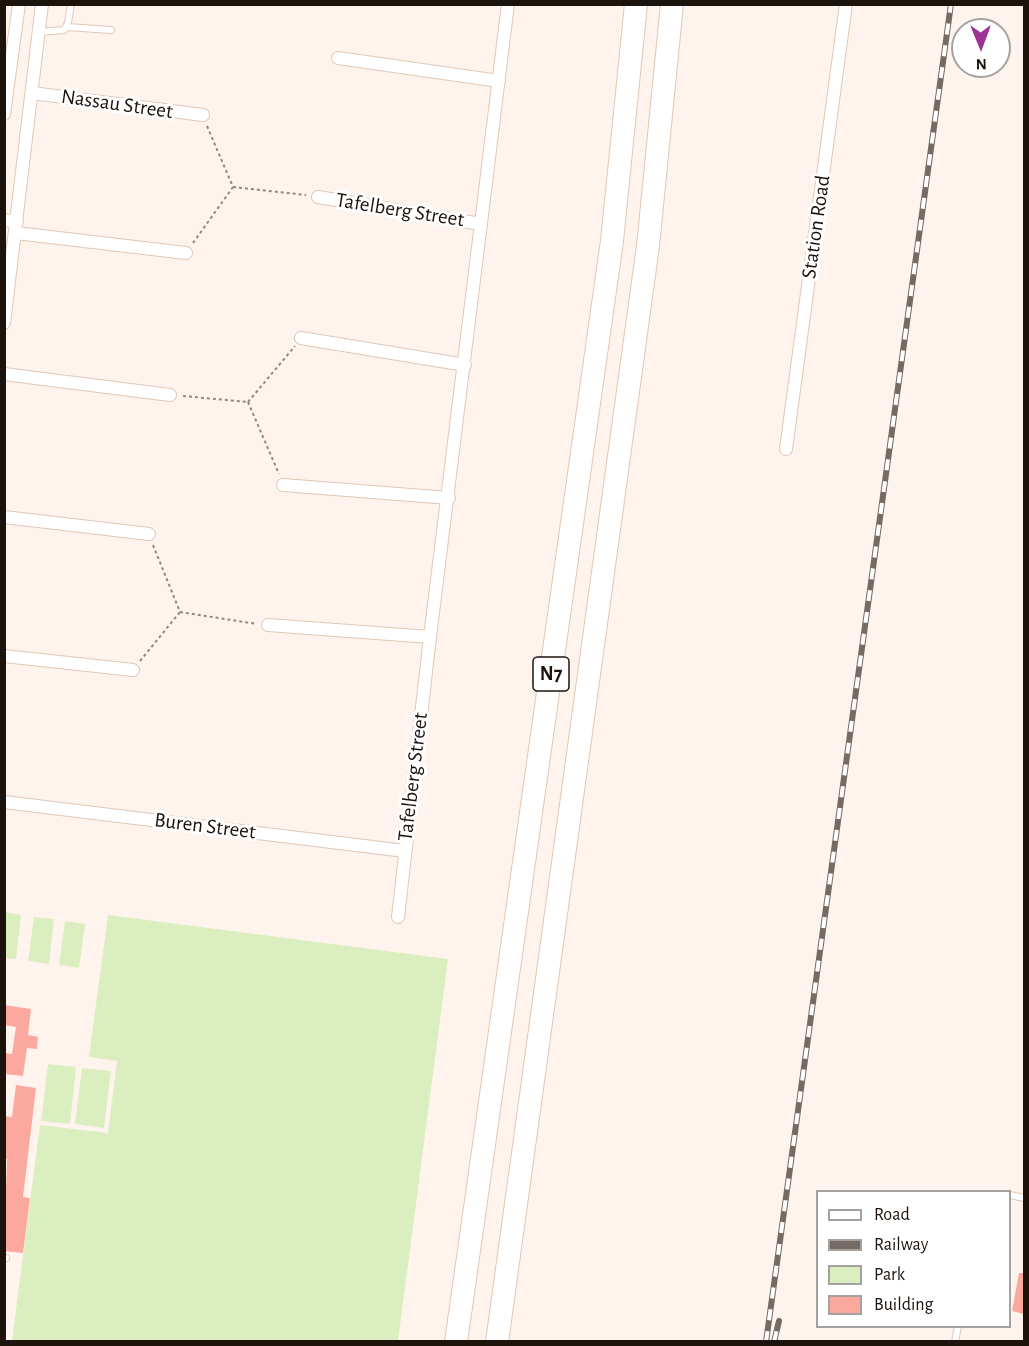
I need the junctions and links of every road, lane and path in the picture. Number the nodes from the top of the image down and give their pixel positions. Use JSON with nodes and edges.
{"nodes":[{"id":1,"x":19,"y":4,"type":"edge"},
{"id":2,"x":42,"y":4,"type":"edge"},
{"id":3,"x":71,"y":4,"type":"edge"},
{"id":4,"x":508,"y":4,"type":"edge"},
{"id":5,"x":636,"y":4,"type":"edge"},
{"id":6,"x":672,"y":4,"type":"edge"},
{"id":7,"x":846,"y":4,"type":"edge"},
{"id":8,"x":67,"y":27,"type":"junction"},
{"id":9,"x":111,"y":30,"type":"dead end"},
{"id":10,"x":39,"y":32,"type":"junction"},
{"id":11,"x":9,"y":41,"type":"edge"},
{"id":12,"x":338,"y":58,"type":"dead end"},
{"id":13,"x":499,"y":81,"type":"junction"},
{"id":14,"x":32,"y":93,"type":"junction"},
{"id":15,"x":4,"y":114,"type":"edge"},
{"id":16,"x":203,"y":115,"type":"joint"},
{"id":17,"x":233,"y":187,"type":"junction"},
{"id":18,"x":318,"y":197,"type":"joint"},
{"id":19,"x":481,"y":224,"type":"junction"},
{"id":20,"x":13,"y":225,"type":"edge"},
{"id":21,"x":186,"y":253,"type":"joint"},
{"id":22,"x":4,"y":323,"type":"edge"},
{"id":23,"x":302,"y":338,"type":"joint"},
{"id":24,"x":465,"y":364,"type":"junction"},
{"id":25,"x":4,"y":374,"type":"edge"},
{"id":26,"x":170,"y":394,"type":"joint"},
{"id":27,"x":249,"y":402,"type":"junction"},
{"id":28,"x":786,"y":450,"type":"dead end"},
{"id":29,"x":283,"y":484,"type":"joint"},
{"id":30,"x":449,"y":498,"type":"junction"},
{"id":31,"x":4,"y":518,"type":"edge"},
{"id":32,"x":149,"y":534,"type":"joint"},
{"id":33,"x":180,"y":612,"type":"junction"},
{"id":34,"x":268,"y":626,"type":"joint"},
{"id":35,"x":430,"y":637,"type":"junction"},
{"id":36,"x":4,"y":656,"type":"edge"},
{"id":37,"x":133,"y":670,"type":"joint"},
{"id":38,"x":4,"y":802,"type":"edge"},
{"id":39,"x":405,"y":851,"type":"junction"},
{"id":40,"x":398,"y":916,"type":"dead end"},
{"id":41,"x":456,"y":1341,"type":"edge"},
{"id":42,"x":496,"y":1341,"type":"edge"}],
"edges":[{"from":1,"to":11,"type":"street"},
{"from":2,"to":10,"type":"street","name":"Nassau Street"},
{"from":3,"to":8,"type":"lane"},
{"from":4,"to":13,"type":"street","name":"Tafelberg Street"},
{"from":5,"to":41,"type":"highway","number":"N7"},
{"from":6,"to":42,"type":"highway","number":"N7"},
{"from":7,"to":28,"type":"street","name":"Station Road"},
{"from":8,"to":9,"type":"lane"},
{"from":8,"to":10,"type":"lane"},
{"from":10,"to":14,"type":"street","name":"Nassau Street"},
{"from":11,"to":15,"type":"street"},
{"from":12,"to":13,"type":"street"},
{"from":13,"to":19,"type":"street","name":"Tafelberg Street"},
{"from":14,"to":16,"type":"street","name":"Nassau Street"},
{"from":14,"to":20,"type":"street","name":"Nassau Street"},
{"from":16,"to":17,"type":"path"},
{"from":17,"to":18,"type":"path"},
{"from":17,"to":21,"type":"path"},
{"from":18,"to":19,"type":"street","name":"Tafelberg Street"},
{"from":19,"to":24,"type":"street","name":"Tafelberg Street"},
{"from":20,"to":21,"type":"street"},
{"from":20,"to":22,"type":"street","name":"Nassau Street"},
{"from":23,"to":24,"type":"street"},
{"from":23,"to":27,"type":"path"},
{"from":24,"to":30,"type":"street","name":"Tafelberg Street"},
{"from":25,"to":26,"type":"street"},
{"from":26,"to":27,"type":"path"},
{"from":27,"to":29,"type":"path"},
{"from":29,"to":30,"type":"street"},
{"from":30,"to":35,"type":"street","name":"Tafelberg Street"},
{"from":31,"to":32,"type":"street"},
{"from":32,"to":33,"type":"path"},
{"from":33,"to":34,"type":"path"},
{"from":33,"to":37,"type":"path"},
{"from":34,"to":35,"type":"street"},
{"from":35,"to":39,"type":"street","name":"Tafelberg Street"},
{"from":36,"to":37,"type":"street"},
{"from":38,"to":39,"type":"street","name":"Buren Street"},
{"from":39,"to":40,"type":"street","name":"Tafelberg Street"}]}
